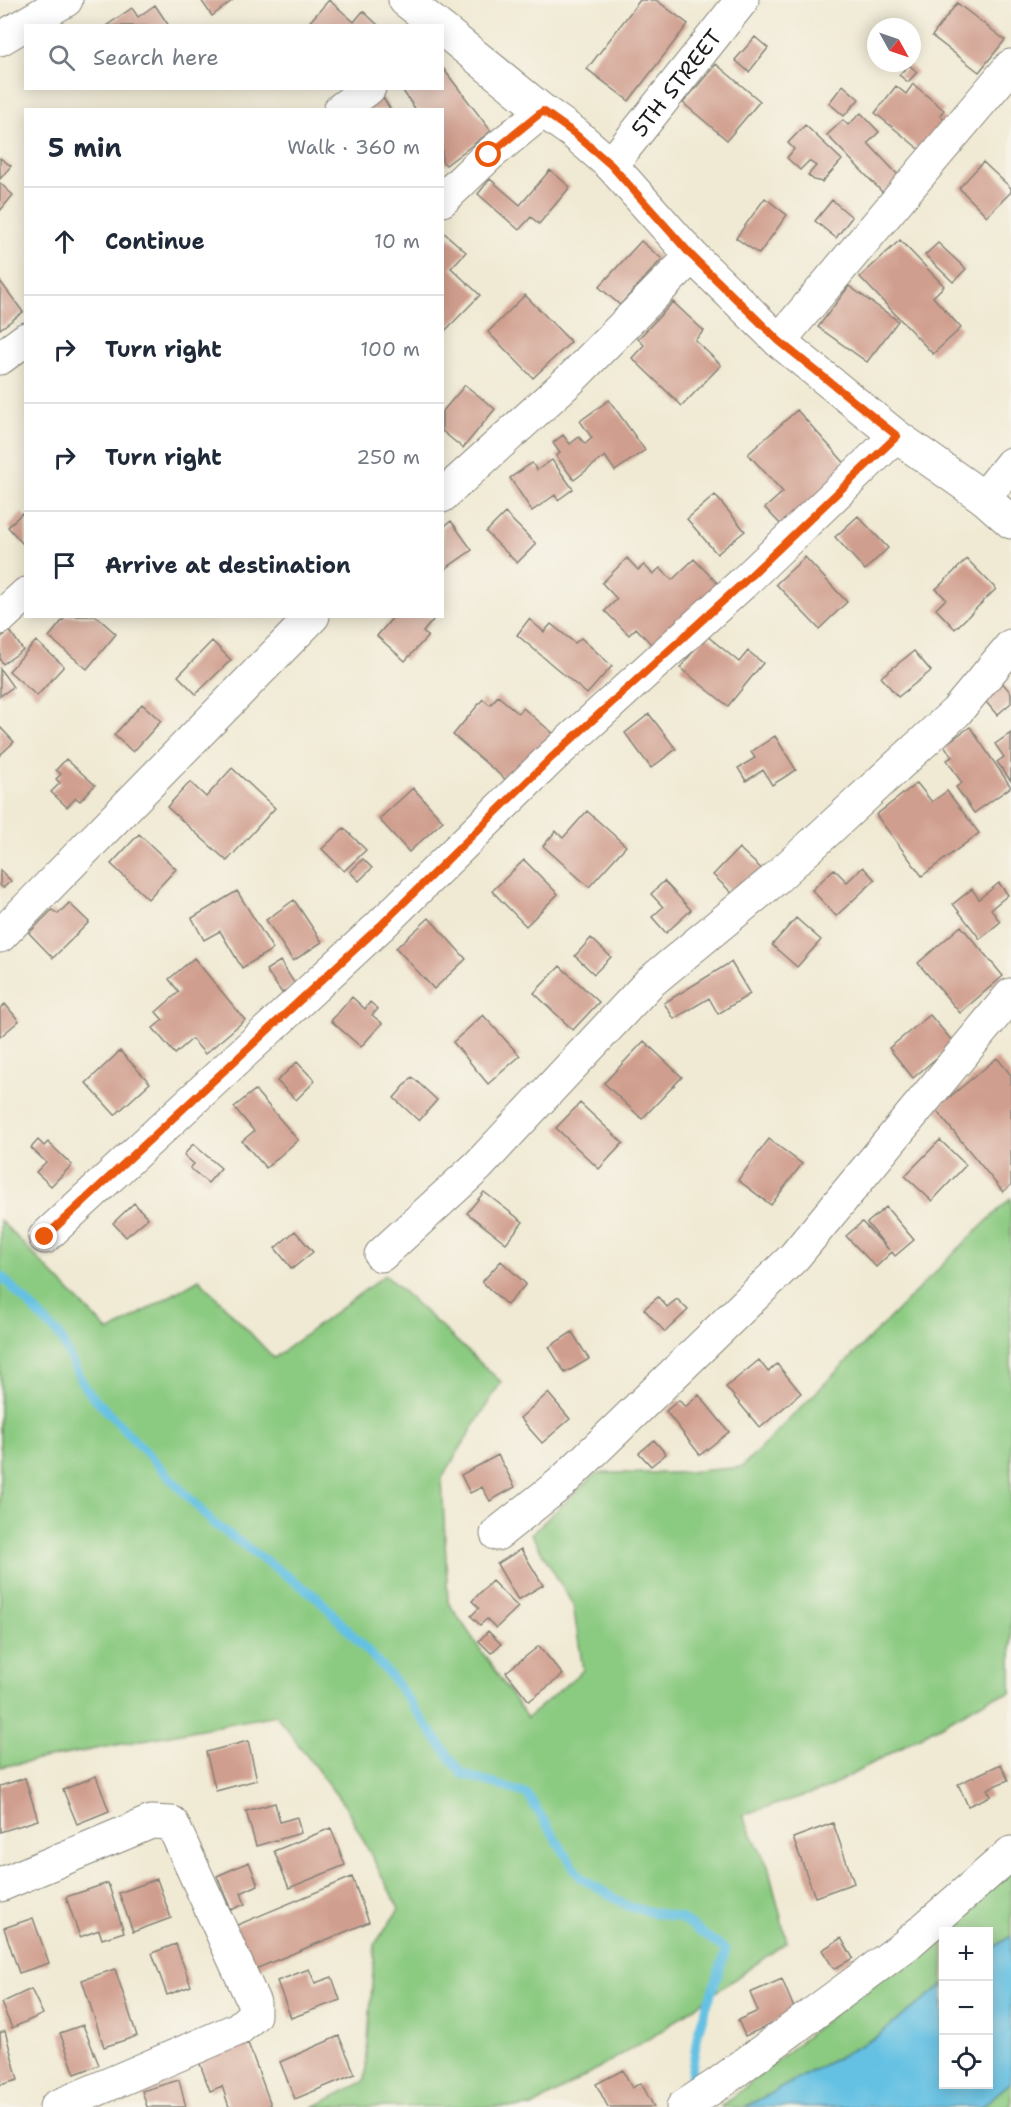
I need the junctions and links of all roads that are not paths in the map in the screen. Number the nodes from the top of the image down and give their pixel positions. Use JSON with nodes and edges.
{"nodes":[{"id":1,"x":66,"y":0,"type":"edge"},
{"id":2,"x":742,"y":0,"type":"edge"},
{"id":3,"x":411,"y":2,"type":"edge"},
{"id":4,"x":25,"y":24,"type":"edge"},
{"id":5,"x":435,"y":24,"type":"edge"},
{"id":6,"x":24,"y":25,"type":"edge"},
{"id":7,"x":444,"y":33,"type":"edge"},
{"id":8,"x":0,"y":39,"type":"edge"},
{"id":9,"x":1011,"y":66,"type":"edge"},
{"id":10,"x":366,"y":90,"type":"edge"},
{"id":11,"x":343,"y":108,"type":"edge"},
{"id":12,"x":543,"y":111,"type":"junction"},
{"id":13,"x":611,"y":165,"type":"junction"},
{"id":14,"x":444,"y":198,"type":"edge"},
{"id":15,"x":692,"y":256,"type":"junction"},
{"id":16,"x":24,"y":340,"type":"edge"},
{"id":17,"x":779,"y":341,"type":"junction"},
{"id":18,"x":0,"y":358,"type":"edge"},
{"id":19,"x":897,"y":436,"type":"junction"},
{"id":20,"x":1011,"y":464,"type":"edge"},
{"id":21,"x":444,"y":494,"type":"edge"},
{"id":22,"x":984,"y":498,"type":"junction"},
{"id":23,"x":1011,"y":522,"type":"edge"},
{"id":24,"x":24,"y":596,"type":"edge"},
{"id":25,"x":0,"y":618,"type":"edge"},
{"id":26,"x":311,"y":618,"type":"edge"},
{"id":27,"x":1011,"y":646,"type":"edge"},
{"id":28,"x":0,"y":936,"type":"edge"},
{"id":29,"x":1011,"y":995,"type":"edge"},
{"id":30,"x":45,"y":1237,"type":"dead end"},
{"id":31,"x":381,"y":1255,"type":"dead end"},
{"id":32,"x":496,"y":1534,"type":"dead end"},
{"id":33,"x":1011,"y":1852,"type":"edge"},
{"id":34,"x":0,"y":1885,"type":"edge"},
{"id":35,"x":56,"y":2107,"type":"edge"},
{"id":36,"x":683,"y":2107,"type":"edge"}],
"edges":[{"from":1,"to":4,"type":"street"},
{"from":2,"to":13,"type":"street","name":"5TH STREET"},
{"from":3,"to":5,"type":"street"},
{"from":6,"to":8,"type":"street"},
{"from":7,"to":12,"type":"street"},
{"from":9,"to":17,"type":"street"},
{"from":10,"to":11,"type":"street"},
{"from":12,"to":13,"type":"street"},
{"from":12,"to":14,"type":"street"},
{"from":13,"to":15,"type":"street"},
{"from":15,"to":17,"type":"street"},
{"from":15,"to":21,"type":"street"},
{"from":16,"to":18,"type":"street"},
{"from":17,"to":19,"type":"street"},
{"from":19,"to":22,"type":"street"},
{"from":19,"to":30,"type":"street"},
{"from":20,"to":22,"type":"street"},
{"from":22,"to":23,"type":"street"},
{"from":24,"to":25,"type":"street"},
{"from":26,"to":28,"type":"street"},
{"from":27,"to":31,"type":"street"},
{"from":29,"to":32,"type":"street"},
{"from":33,"to":36,"type":"street"},
{"from":34,"to":35,"type":"street"}]}
